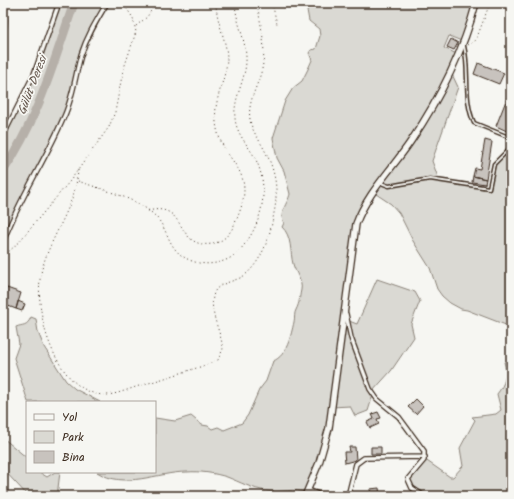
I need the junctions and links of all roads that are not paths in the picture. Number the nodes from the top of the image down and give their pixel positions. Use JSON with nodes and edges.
{"nodes":[{"id":1,"x":59,"y":3,"type":"edge"},
{"id":2,"x":107,"y":3,"type":"edge"},
{"id":3,"x":476,"y":3,"type":"edge"},
{"id":4,"x":3,"y":5,"type":"edge"},
{"id":5,"x":3,"y":39,"type":"edge"},
{"id":6,"x":463,"y":45,"type":"junction"},
{"id":7,"x":3,"y":136,"type":"edge"},
{"id":8,"x":511,"y":138,"type":"edge"},
{"id":9,"x":511,"y":146,"type":"edge"},
{"id":10,"x":380,"y":183,"type":"junction"},
{"id":11,"x":3,"y":242,"type":"edge"},
{"id":12,"x":345,"y":309,"type":"junction"},
{"id":13,"x":425,"y":457,"type":"junction"},
{"id":14,"x":308,"y":490,"type":"junction"},
{"id":15,"x":305,"y":496,"type":"edge"},
{"id":16,"x":323,"y":496,"type":"edge"},
{"id":17,"x":348,"y":496,"type":"edge"},
{"id":18,"x":424,"y":496,"type":"edge"}],
"edges":[{"from":1,"to":7,"type":"street"},
{"from":2,"to":11,"type":"street"},
{"from":3,"to":6,"type":"street"},
{"from":4,"to":5,"type":"street"},
{"from":6,"to":8,"type":"lane"},
{"from":6,"to":10,"type":"street"},
{"from":9,"to":10,"type":"lane"},
{"from":10,"to":12,"type":"street"},
{"from":12,"to":13,"type":"street"},
{"from":12,"to":14,"type":"street"},
{"from":13,"to":17,"type":"street"},
{"from":13,"to":18,"type":"street"},
{"from":14,"to":15,"type":"street"},
{"from":14,"to":16,"type":"street"}]}
